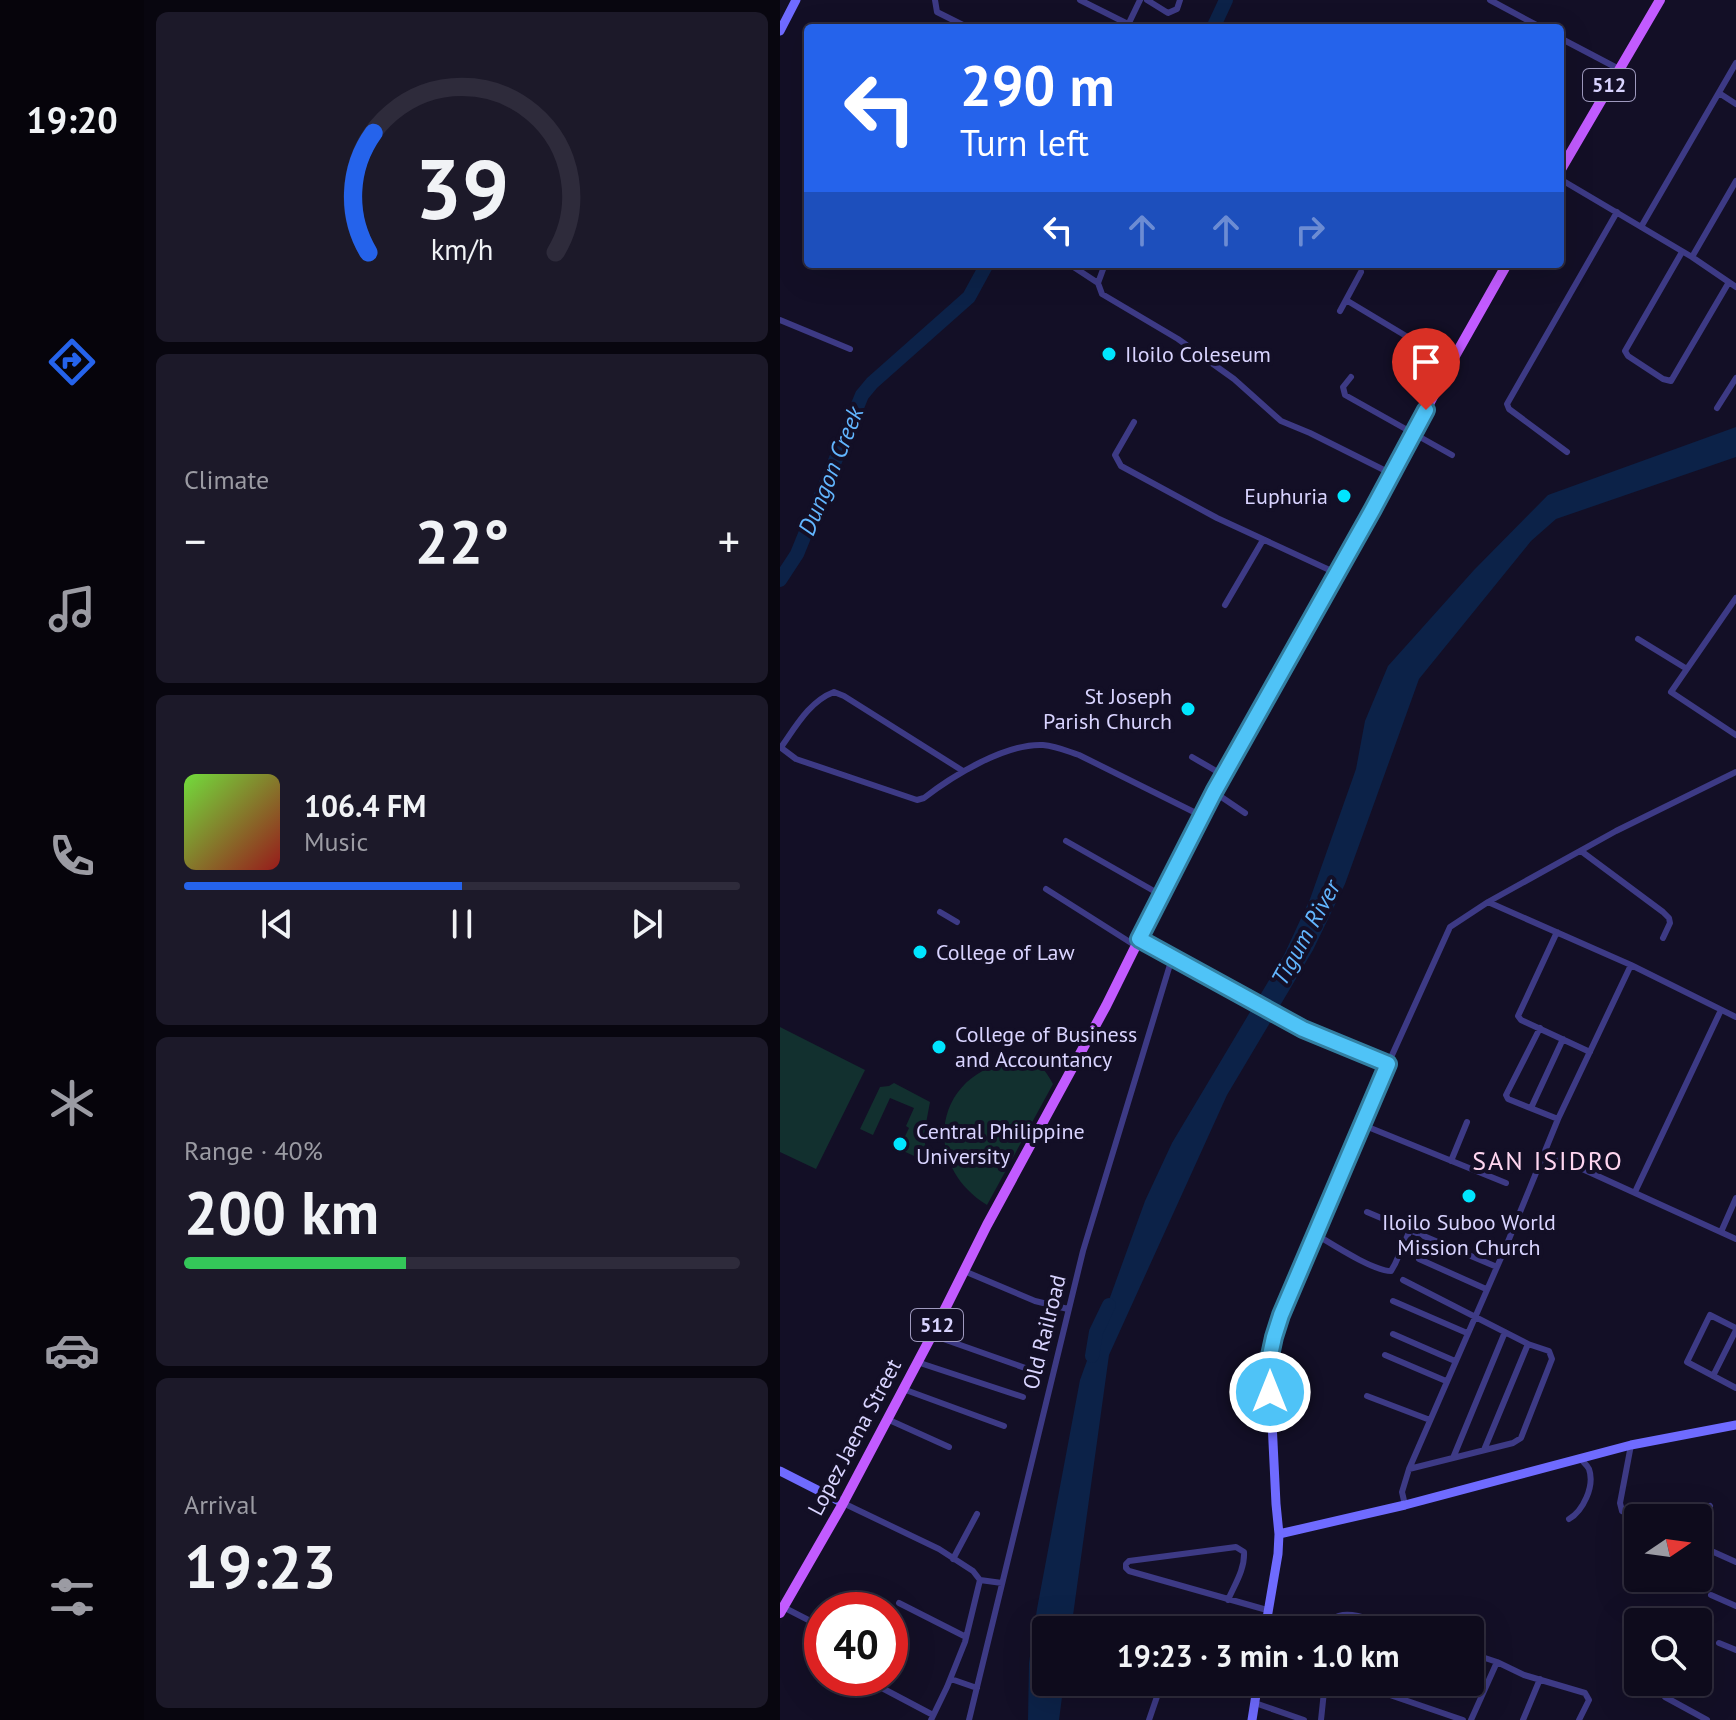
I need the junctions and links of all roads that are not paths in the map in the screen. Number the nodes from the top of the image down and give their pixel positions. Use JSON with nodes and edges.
{"nodes":[{"id":1,"x":796,"y":0,"type":"edge"},
{"id":2,"x":935,"y":0,"type":"edge"},
{"id":3,"x":1080,"y":0,"type":"edge"},
{"id":4,"x":1140,"y":0,"type":"edge"},
{"id":5,"x":1147,"y":0,"type":"edge"},
{"id":6,"x":1180,"y":0,"type":"edge"},
{"id":7,"x":1490,"y":0,"type":"edge"},
{"id":8,"x":1660,"y":0,"type":"edge"},
{"id":9,"x":961,"y":24,"type":"edge"},
{"id":10,"x":1123,"y":24,"type":"edge"},
{"id":11,"x":1128,"y":24,"type":"edge"},
{"id":12,"x":1535,"y":24,"type":"edge"},
{"id":13,"x":780,"y":31,"type":"edge"},
{"id":14,"x":1564,"y":40,"type":"edge"},
{"id":15,"x":1736,"y":63,"type":"edge"},
{"id":16,"x":1619,"y":69,"type":"junction"},
{"id":17,"x":1719,"y":93,"type":"junction"},
{"id":18,"x":1736,"y":104,"type":"edge"},
{"id":19,"x":1564,"y":164,"type":"edge"},
{"id":20,"x":1564,"y":181,"type":"edge"},
{"id":21,"x":1736,"y":181,"type":"edge"},
{"id":22,"x":1617,"y":212,"type":"junction"},
{"id":23,"x":1641,"y":227,"type":"junction"},
{"id":24,"x":1682,"y":252,"type":"junction"},
{"id":25,"x":1692,"y":257,"type":"junction"},
{"id":26,"x":1075,"y":268,"type":"edge"},
{"id":27,"x":1104,"y":268,"type":"edge"},
{"id":28,"x":1505,"y":268,"type":"edge"},
{"id":29,"x":1361,"y":272,"type":"dead end"},
{"id":30,"x":1729,"y":282,"type":"junction"},
{"id":31,"x":1098,"y":283,"type":"junction"},
{"id":32,"x":1736,"y":287,"type":"edge"},
{"id":33,"x":1346,"y":300,"type":"junction"},
{"id":34,"x":1340,"y":311,"type":"dead end"},
{"id":35,"x":780,"y":320,"type":"edge"},
{"id":36,"x":850,"y":349,"type":"dead end"},
{"id":37,"x":1451,"y":363,"type":"junction"},
{"id":38,"x":1351,"y":377,"type":"dead end"},
{"id":39,"x":1736,"y":378,"type":"edge"},
{"id":40,"x":1717,"y":408,"type":"dead end"},
{"id":41,"x":1134,"y":422,"type":"dead end"},
{"id":42,"x":1414,"y":434,"type":"junction"},
{"id":43,"x":1567,"y":452,"type":"dead end"},
{"id":44,"x":1452,"y":455,"type":"dead end"},
{"id":45,"x":1392,"y":474,"type":"junction"},
{"id":46,"x":1263,"y":540,"type":"junction"},
{"id":47,"x":1336,"y":573,"type":"junction"},
{"id":48,"x":1736,"y":598,"type":"edge"},
{"id":49,"x":1225,"y":605,"type":"dead end"},
{"id":50,"x":1638,"y":639,"type":"dead end"},
{"id":51,"x":1687,"y":669,"type":"junction"},
{"id":52,"x":1736,"y":735,"type":"edge"},
{"id":53,"x":781,"y":746,"type":"edge"},
{"id":54,"x":1192,"y":757,"type":"dead end"},
{"id":55,"x":963,"y":771,"type":"junction"},
{"id":56,"x":1736,"y":772,"type":"edge"},
{"id":57,"x":1224,"y":776,"type":"junction"},
{"id":58,"x":1214,"y":792,"type":"junction"},
{"id":59,"x":1245,"y":813,"type":"dead end"},
{"id":60,"x":1202,"y":816,"type":"junction"},
{"id":61,"x":1066,"y":841,"type":"dead end"},
{"id":62,"x":1581,"y":851,"type":"junction"},
{"id":63,"x":1046,"y":889,"type":"dead end"},
{"id":64,"x":1161,"y":895,"type":"junction"},
{"id":65,"x":1488,"y":902,"type":"junction"},
{"id":66,"x":940,"y":912,"type":"dead end"},
{"id":67,"x":957,"y":922,"type":"dead end"},
{"id":68,"x":1557,"y":932,"type":"junction"},
{"id":69,"x":1663,"y":938,"type":"dead end"},
{"id":70,"x":1137,"y":943,"type":"junction"},
{"id":71,"x":1172,"y":958,"type":"junction"},
{"id":72,"x":1631,"y":965,"type":"junction"},
{"id":73,"x":1721,"y":1010,"type":"junction"},
{"id":74,"x":1736,"y":1017,"type":"edge"},
{"id":75,"x":1540,"y":1028,"type":"junction"},
{"id":76,"x":1563,"y":1039,"type":"junction"},
{"id":77,"x":1590,"y":1052,"type":"junction"},
{"id":78,"x":1388,"y":1064,"type":"junction"},
{"id":79,"x":1531,"y":1108,"type":"junction"},
{"id":80,"x":1558,"y":1119,"type":"junction"},
{"id":81,"x":1467,"y":1122,"type":"dead end"},
{"id":82,"x":1363,"y":1125,"type":"junction"},
{"id":83,"x":1545,"y":1152,"type":"junction"},
{"id":84,"x":1451,"y":1161,"type":"junction"},
{"id":85,"x":1506,"y":1183,"type":"dead end"},
{"id":86,"x":1635,"y":1192,"type":"junction"},
{"id":87,"x":1736,"y":1198,"type":"edge"},
{"id":88,"x":1367,"y":1212,"type":"dead end"},
{"id":89,"x":1410,"y":1230,"type":"junction"},
{"id":90,"x":1721,"y":1232,"type":"junction"},
{"id":91,"x":1315,"y":1234,"type":"junction"},
{"id":92,"x":1736,"y":1239,"type":"edge"},
{"id":93,"x":1419,"y":1259,"type":"dead end"},
{"id":94,"x":1497,"y":1267,"type":"junction"},
{"id":95,"x":964,"y":1271,"type":"junction"},
{"id":96,"x":1403,"y":1280,"type":"dead end"},
{"id":97,"x":1486,"y":1289,"type":"junction"},
{"id":98,"x":1393,"y":1301,"type":"dead end"},
{"id":99,"x":1068,"y":1309,"type":"junction"},
{"id":100,"x":1476,"y":1316,"type":"junction"},
{"id":101,"x":1736,"y":1329,"type":"edge"},
{"id":102,"x":1505,"y":1332,"type":"junction"},
{"id":103,"x":1467,"y":1333,"type":"junction"},
{"id":104,"x":1393,"y":1334,"type":"dead end"},
{"id":105,"x":932,"y":1335,"type":"junction"},
{"id":106,"x":1528,"y":1344,"type":"junction"},
{"id":107,"x":1385,"y":1355,"type":"dead end"},
{"id":108,"x":1455,"y":1361,"type":"junction"},
{"id":109,"x":917,"y":1362,"type":"junction"},
{"id":110,"x":1031,"y":1370,"type":"dead end"},
{"id":111,"x":1713,"y":1376,"type":"junction"},
{"id":112,"x":1446,"y":1381,"type":"junction"},
{"id":113,"x":1736,"y":1388,"type":"edge"},
{"id":114,"x":903,"y":1389,"type":"junction"},
{"id":115,"x":1367,"y":1396,"type":"dead end"},
{"id":116,"x":1023,"y":1397,"type":"dead end"},
{"id":117,"x":887,"y":1419,"type":"junction"},
{"id":118,"x":1430,"y":1420,"type":"junction"},
{"id":119,"x":1736,"y":1425,"type":"edge"},
{"id":120,"x":1004,"y":1426,"type":"dead end"},
{"id":121,"x":1631,"y":1445,"type":"junction"},
{"id":122,"x":949,"y":1447,"type":"dead end"},
{"id":123,"x":1484,"y":1450,"type":"junction"},
{"id":124,"x":1453,"y":1458,"type":"junction"},
{"id":125,"x":1580,"y":1458,"type":"junction"},
{"id":126,"x":1409,"y":1469,"type":"junction"},
{"id":127,"x":780,"y":1471,"type":"edge"},
{"id":128,"x":843,"y":1503,"type":"junction"},
{"id":129,"x":1405,"y":1505,"type":"junction"},
{"id":130,"x":1624,"y":1512,"type":"edge"},
{"id":131,"x":977,"y":1514,"type":"dead end"},
{"id":132,"x":1569,"y":1519,"type":"dead end"},
{"id":133,"x":1279,"y":1534,"type":"junction"},
{"id":134,"x":1712,"y":1551,"type":"edge"},
{"id":135,"x":953,"y":1559,"type":"junction"},
{"id":136,"x":1736,"y":1562,"type":"edge"},
{"id":137,"x":980,"y":1580,"type":"junction"},
{"id":138,"x":1002,"y":1583,"type":"junction"},
{"id":139,"x":1711,"y":1595,"type":"dead end"},
{"id":140,"x":1228,"y":1600,"type":"junction"},
{"id":141,"x":1736,"y":1606,"type":"edge"},
{"id":142,"x":908,"y":1608,"type":"edge"},
{"id":143,"x":782,"y":1610,"type":"edge"},
{"id":144,"x":1267,"y":1610,"type":"junction"},
{"id":145,"x":1266,"y":1616,"type":"edge"},
{"id":146,"x":1337,"y":1616,"type":"edge"},
{"id":147,"x":1358,"y":1616,"type":"edge"},
{"id":148,"x":804,"y":1619,"type":"edge"},
{"id":149,"x":966,"y":1637,"type":"junction"},
{"id":150,"x":1719,"y":1643,"type":"dead end"},
{"id":151,"x":1736,"y":1650,"type":"edge"},
{"id":152,"x":1484,"y":1658,"type":"edge"},
{"id":153,"x":1497,"y":1662,"type":"junction"},
{"id":154,"x":951,"y":1679,"type":"junction"},
{"id":155,"x":1540,"y":1679,"type":"junction"},
{"id":156,"x":977,"y":1688,"type":"junction"},
{"id":157,"x":1484,"y":1689,"type":"edge"},
{"id":158,"x":894,"y":1696,"type":"edge"},
{"id":159,"x":1157,"y":1696,"type":"edge"},
{"id":160,"x":1256,"y":1696,"type":"edge"},
{"id":161,"x":1324,"y":1696,"type":"edge"},
{"id":162,"x":1393,"y":1696,"type":"edge"},
{"id":163,"x":1481,"y":1696,"type":"edge"},
{"id":164,"x":1665,"y":1697,"type":"dead end"},
{"id":165,"x":1255,"y":1703,"type":"junction"},
{"id":166,"x":932,"y":1718,"type":"edge"},
{"id":167,"x":969,"y":1720,"type":"edge"},
{"id":168,"x":1149,"y":1720,"type":"edge"},
{"id":169,"x":1252,"y":1720,"type":"edge"},
{"id":170,"x":1304,"y":1720,"type":"edge"},
{"id":171,"x":1321,"y":1720,"type":"edge"},
{"id":172,"x":1463,"y":1720,"type":"edge"},
{"id":173,"x":1471,"y":1720,"type":"edge"},
{"id":174,"x":1523,"y":1720,"type":"edge"},
{"id":175,"x":1579,"y":1720,"type":"edge"},
{"id":176,"x":1707,"y":1720,"type":"edge"}],
"edges":[{"from":1,"to":13,"type":"street"},
{"from":2,"to":9,"type":"street"},
{"from":3,"to":10,"type":"street"},
{"from":4,"to":11,"type":"street"},
{"from":5,"to":6,"type":"street"},
{"from":7,"to":12,"type":"street"},
{"from":8,"to":16,"type":"main road","number":"512"},
{"from":14,"to":16,"type":"street"},
{"from":15,"to":17,"type":"street"},
{"from":16,"to":19,"type":"main road","number":"512"},
{"from":17,"to":18,"type":"street"},
{"from":17,"to":23,"type":"street"},
{"from":20,"to":22,"type":"street"},
{"from":21,"to":25,"type":"street"},
{"from":22,"to":23,"type":"street"},
{"from":22,"to":43,"type":"street"},
{"from":23,"to":24,"type":"street"},
{"from":24,"to":25,"type":"street"},
{"from":24,"to":30,"type":"street"},
{"from":25,"to":30,"type":"street"},
{"from":26,"to":31,"type":"street"},
{"from":27,"to":31,"type":"street"},
{"from":28,"to":37,"type":"main road","name":"Lopez Jaena Street","number":"512"},
{"from":29,"to":33,"type":"street"},
{"from":30,"to":32,"type":"street"},
{"from":31,"to":45,"type":"street"},
{"from":33,"to":34,"type":"street"},
{"from":33,"to":37,"type":"street"},
{"from":35,"to":36,"type":"street"},
{"from":37,"to":42,"type":"main road","name":"Lopez Jaena Street","number":"512"},
{"from":38,"to":42,"type":"street"},
{"from":39,"to":40,"type":"street"},
{"from":41,"to":46,"type":"street"},
{"from":42,"to":44,"type":"street"},
{"from":42,"to":45,"type":"main road","name":"Lopez Jaena Street","number":"512"},
{"from":45,"to":47,"type":"main road","name":"Lopez Jaena Street","number":"512"},
{"from":46,"to":47,"type":"street"},
{"from":46,"to":49,"type":"street"},
{"from":47,"to":57,"type":"main road","name":"Lopez Jaena Street","number":"512"},
{"from":48,"to":51,"type":"street"},
{"from":50,"to":51,"type":"street"},
{"from":51,"to":52,"type":"street"},
{"from":53,"to":55,"type":"street"},
{"from":53,"to":55,"type":"street"},
{"from":54,"to":57,"type":"street"},
{"from":55,"to":60,"type":"street"},
{"from":56,"to":62,"type":"street"},
{"from":57,"to":58,"type":"main road","name":"Lopez Jaena Street","number":"512"},
{"from":58,"to":59,"type":"street"},
{"from":58,"to":60,"type":"main road","name":"Lopez Jaena Street","number":"512"},
{"from":60,"to":64,"type":"main road","name":"Lopez Jaena Street","number":"512"},
{"from":61,"to":64,"type":"street"},
{"from":62,"to":65,"type":"street"},
{"from":62,"to":69,"type":"street"},
{"from":63,"to":70,"type":"street"},
{"from":64,"to":70,"type":"main road","name":"Lopez Jaena Street","number":"512"},
{"from":65,"to":68,"type":"street"},
{"from":65,"to":78,"type":"street"},
{"from":66,"to":67,"type":"street"},
{"from":68,"to":72,"type":"street"},
{"from":68,"to":75,"type":"street"},
{"from":70,"to":71,"type":"street"},
{"from":70,"to":95,"type":"main road","name":"Lopez Jaena Street","number":"512"},
{"from":71,"to":78,"type":"street"},
{"from":71,"to":99,"type":"street","name":"Old Railroad"},
{"from":72,"to":73,"type":"street"},
{"from":72,"to":77,"type":"street"},
{"from":73,"to":74,"type":"street"},
{"from":73,"to":86,"type":"street"},
{"from":75,"to":76,"type":"street"},
{"from":75,"to":79,"type":"street"},
{"from":76,"to":77,"type":"street"},
{"from":76,"to":79,"type":"street"},
{"from":77,"to":80,"type":"street"},
{"from":78,"to":82,"type":"street"},
{"from":79,"to":80,"type":"street"},
{"from":80,"to":83,"type":"street"},
{"from":81,"to":84,"type":"street"},
{"from":82,"to":84,"type":"street"},
{"from":82,"to":91,"type":"street"},
{"from":83,"to":86,"type":"street"},
{"from":83,"to":94,"type":"street"},
{"from":84,"to":85,"type":"street"},
{"from":86,"to":90,"type":"street"},
{"from":87,"to":90,"type":"street"},
{"from":88,"to":89,"type":"street"},
{"from":89,"to":91,"type":"street"},
{"from":89,"to":94,"type":"street"},
{"from":90,"to":92,"type":"street"},
{"from":91,"to":133,"type":"street"},
{"from":93,"to":97,"type":"street"},
{"from":94,"to":97,"type":"street"},
{"from":95,"to":99,"type":"street"},
{"from":95,"to":105,"type":"main road","name":"Lopez Jaena Street","number":"512"},
{"from":96,"to":100,"type":"street"},
{"from":97,"to":100,"type":"street"},
{"from":98,"to":103,"type":"street"},
{"from":99,"to":138,"type":"street","name":"Old Railroad"},
{"from":100,"to":102,"type":"street"},
{"from":100,"to":103,"type":"street"},
{"from":101,"to":111,"type":"street"},
{"from":101,"to":111,"type":"street"},
{"from":102,"to":106,"type":"street"},
{"from":102,"to":124,"type":"street"},
{"from":103,"to":108,"type":"street"},
{"from":104,"to":108,"type":"street"},
{"from":105,"to":109,"type":"main road","name":"Lopez Jaena Street","number":"512"},
{"from":105,"to":110,"type":"street"},
{"from":106,"to":123,"type":"street"},
{"from":106,"to":123,"type":"street"},
{"from":107,"to":112,"type":"street"},
{"from":108,"to":112,"type":"street"},
{"from":109,"to":114,"type":"main road","name":"Lopez Jaena Street","number":"512"},
{"from":109,"to":116,"type":"street"},
{"from":111,"to":113,"type":"street"},
{"from":112,"to":118,"type":"street"},
{"from":114,"to":117,"type":"main road","name":"Lopez Jaena Street","number":"512"},
{"from":114,"to":120,"type":"street"},
{"from":115,"to":118,"type":"street"},
{"from":117,"to":122,"type":"street"},
{"from":117,"to":128,"type":"main road","name":"Lopez Jaena Street","number":"512"},
{"from":118,"to":126,"type":"street"},
{"from":119,"to":121,"type":"street"},
{"from":121,"to":125,"type":"street"},
{"from":121,"to":130,"type":"street"},
{"from":123,"to":124,"type":"street"},
{"from":124,"to":126,"type":"street"},
{"from":125,"to":129,"type":"street"},
{"from":125,"to":132,"type":"street"},
{"from":126,"to":129,"type":"street"},
{"from":127,"to":128,"type":"street"},
{"from":128,"to":135,"type":"street"},
{"from":128,"to":143,"type":"main road","name":"Lopez Jaena Street","number":"512"},
{"from":129,"to":133,"type":"street"},
{"from":131,"to":135,"type":"street"},
{"from":133,"to":144,"type":"street"},
{"from":134,"to":136,"type":"street"},
{"from":135,"to":137,"type":"street"},
{"from":137,"to":138,"type":"street"},
{"from":137,"to":149,"type":"street"},
{"from":138,"to":156,"type":"street","name":"Old Railroad"},
{"from":139,"to":141,"type":"street"},
{"from":140,"to":140,"type":"street"},
{"from":140,"to":144,"type":"street"},
{"from":142,"to":149,"type":"street"},
{"from":143,"to":148,"type":"street"},
{"from":144,"to":145,"type":"street"},
{"from":146,"to":147,"type":"street"},
{"from":149,"to":154,"type":"street"},
{"from":150,"to":151,"type":"street"},
{"from":152,"to":153,"type":"street"},
{"from":153,"to":155,"type":"street"},
{"from":153,"to":157,"type":"street"},
{"from":154,"to":156,"type":"street"},
{"from":154,"to":166,"type":"street"},
{"from":155,"to":174,"type":"street"},
{"from":155,"to":175,"type":"street"},
{"from":156,"to":167,"type":"street","name":"Old Railroad"},
{"from":158,"to":166,"type":"street"},
{"from":159,"to":168,"type":"street"},
{"from":160,"to":165,"type":"street"},
{"from":161,"to":171,"type":"street"},
{"from":162,"to":172,"type":"street"},
{"from":163,"to":173,"type":"street"},
{"from":164,"to":176,"type":"street"},
{"from":165,"to":169,"type":"street"},
{"from":165,"to":170,"type":"street"}]}
